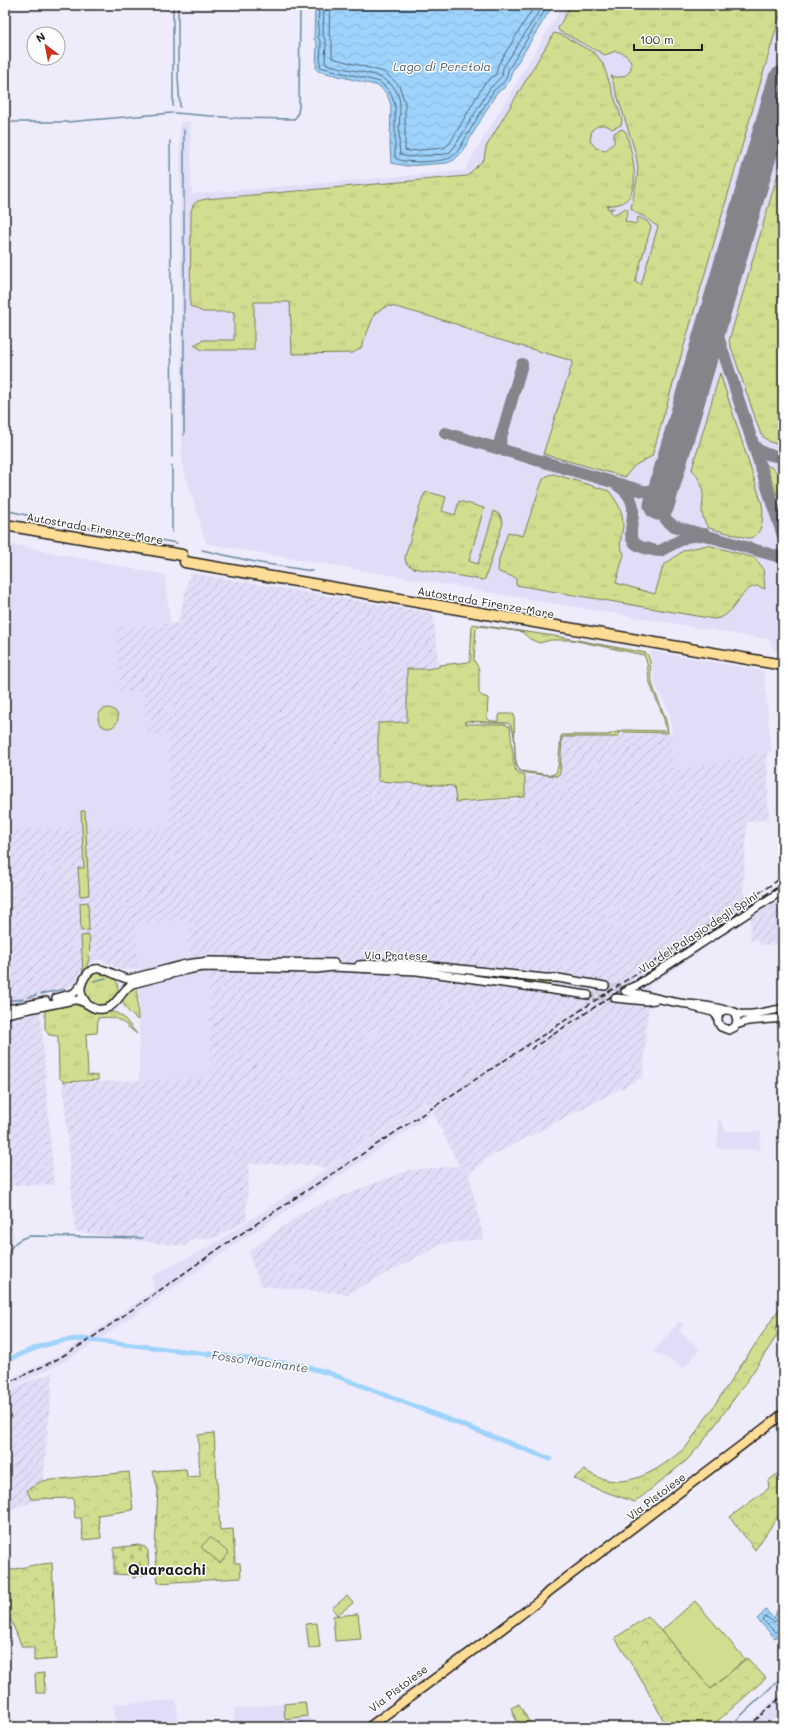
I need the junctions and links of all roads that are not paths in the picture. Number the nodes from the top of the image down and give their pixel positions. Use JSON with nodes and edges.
{"nodes":[{"id":1,"x":5,"y":524,"type":"edge"},
{"id":2,"x":5,"y":532,"type":"edge"},
{"id":3,"x":182,"y":559,"type":"junction"},
{"id":4,"x":783,"y":659,"type":"edge"},
{"id":5,"x":783,"y":665,"type":"edge"},
{"id":6,"x":783,"y":890,"type":"edge"},
{"id":7,"x":186,"y":967,"type":"junction"},
{"id":8,"x":115,"y":974,"type":"junction"},
{"id":9,"x":81,"y":985,"type":"junction"},
{"id":10,"x":605,"y":986,"type":"tunnel mouth"},
{"id":11,"x":588,"y":995,"type":"tunnel mouth"},
{"id":12,"x":120,"y":996,"type":"junction"},
{"id":13,"x":615,"y":998,"type":"tunnel mouth"},
{"id":14,"x":661,"y":999,"type":"junction"},
{"id":15,"x":87,"y":1004,"type":"junction"},
{"id":16,"x":688,"y":1004,"type":"junction"},
{"id":17,"x":5,"y":1008,"type":"edge"},
{"id":18,"x":783,"y":1009,"type":"edge"},
{"id":19,"x":725,"y":1010,"type":"junction"},
{"id":20,"x":735,"y":1013,"type":"junction"},
{"id":21,"x":5,"y":1014,"type":"edge"},
{"id":22,"x":718,"y":1017,"type":"junction"},
{"id":23,"x":783,"y":1018,"type":"edge"},
{"id":24,"x":736,"y":1025,"type":"junction"},
{"id":25,"x":783,"y":1414,"type":"edge"},
{"id":26,"x":542,"y":1596,"type":"junction"},
{"id":27,"x":363,"y":1727,"type":"edge"},
{"id":28,"x":369,"y":1727,"type":"edge"}],
"edges":[{"from":1,"to":3,"type":"highway","name":"Autostrada Firenze-Mare"},
{"from":2,"to":3,"type":"highway","name":"Autostrada Firenze-Mare"},
{"from":3,"to":4,"type":"highway","name":"Autostrada Firenze-Mare"},
{"from":3,"to":5,"type":"highway","name":"Autostrada Firenze-Mare"},
{"from":6,"to":14,"type":"main road","name":"Via del Palagio degli Spini"},
{"from":7,"to":8,"type":"main road"},
{"from":7,"to":10,"type":"main road","name":"Via Pratese"},
{"from":7,"to":11,"type":"main road","name":"Via Pratese"},
{"from":7,"to":12,"type":"main road"},
{"from":8,"to":9,"type":"main road"},
{"from":8,"to":12,"type":"main road"},
{"from":9,"to":15,"type":"main road"},
{"from":9,"to":17,"type":"main road"},
{"from":12,"to":15,"type":"main road"},
{"from":13,"to":14,"type":"main road"},
{"from":14,"to":16,"type":"main road"},
{"from":15,"to":21,"type":"main road"},
{"from":16,"to":19,"type":"main road"},
{"from":16,"to":22,"type":"main road"},
{"from":18,"to":20,"type":"main road"},
{"from":19,"to":20,"type":"main road"},
{"from":19,"to":22,"type":"main road"},
{"from":20,"to":24,"type":"main road"},
{"from":22,"to":24,"type":"main road"},
{"from":23,"to":24,"type":"main road"},
{"from":25,"to":26,"type":"main road","name":"Via Pistoiese"},
{"from":26,"to":27,"type":"main road","name":"Via Pistoiese"},
{"from":26,"to":28,"type":"main road","name":"Via Pistoiese"}]}
